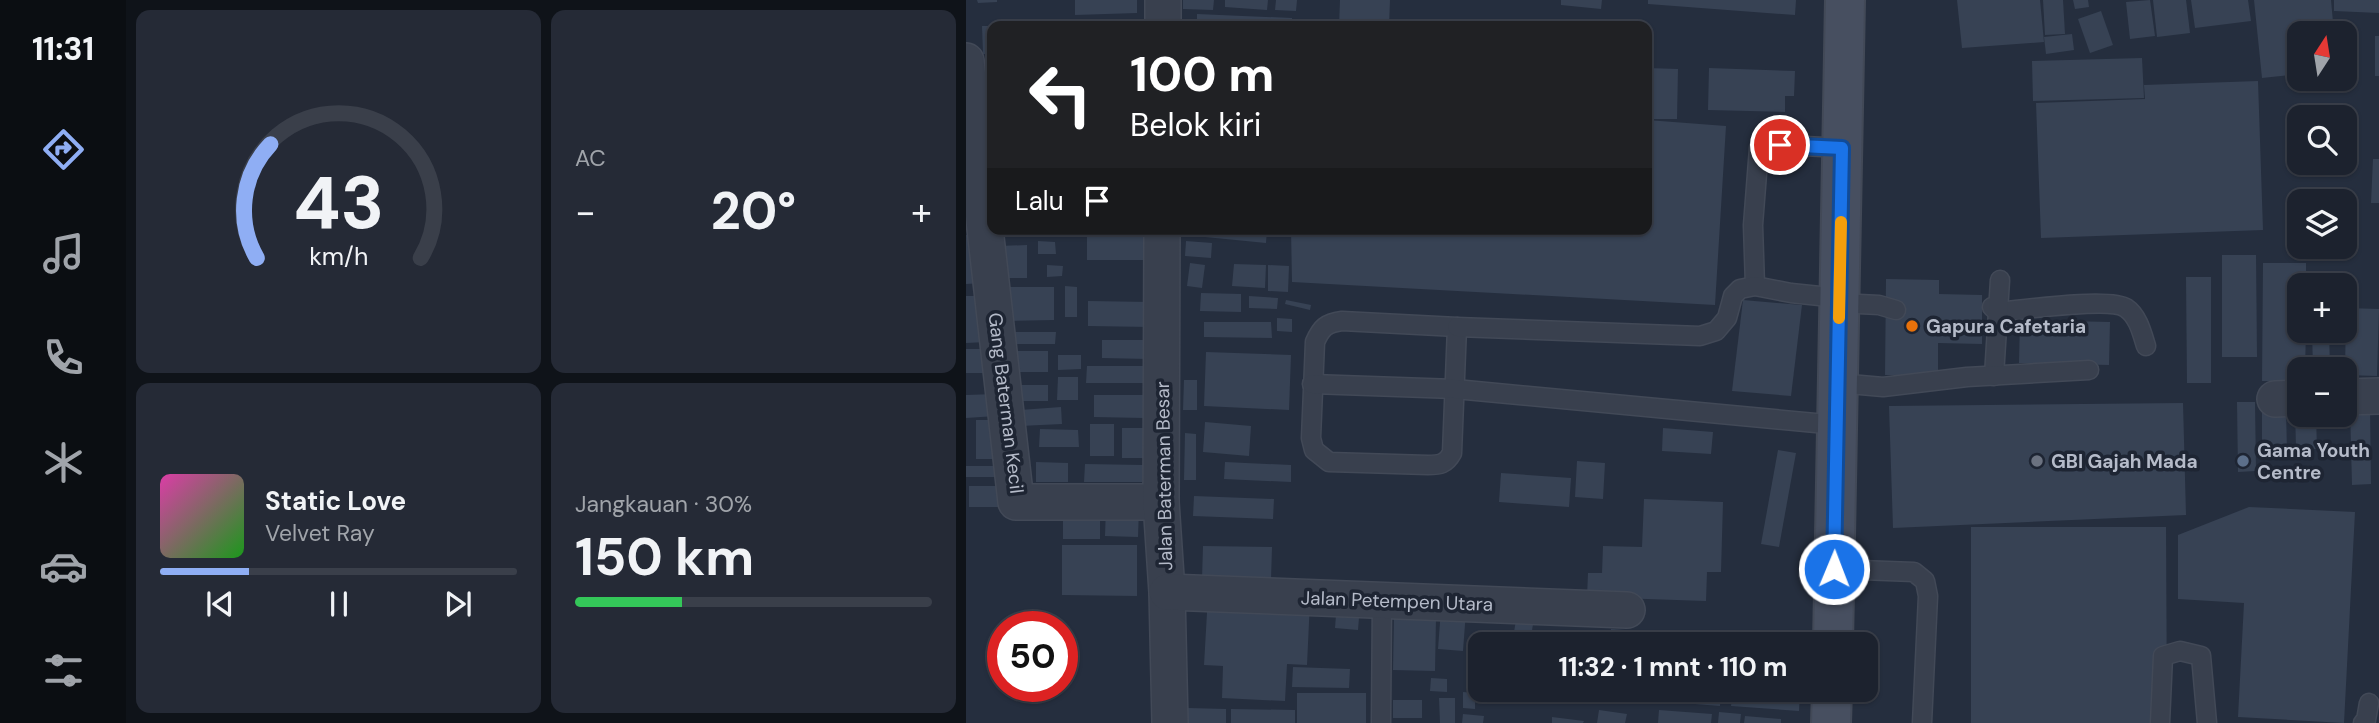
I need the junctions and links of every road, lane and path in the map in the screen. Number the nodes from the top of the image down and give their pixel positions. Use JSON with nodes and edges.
{"nodes":[{"id":1,"x":1163,"y":0,"type":"edge"},
{"id":2,"x":1845,"y":0,"type":"edge"},
{"id":3,"x":1163,"y":21,"type":"edge"},
{"id":4,"x":966,"y":61,"type":"edge"},
{"id":5,"x":1842,"y":148,"type":"junction"},
{"id":6,"x":1162,"y":235,"type":"edge"},
{"id":7,"x":2000,"y":280,"type":"dead end"},
{"id":8,"x":1755,"y":286,"type":"junction"},
{"id":9,"x":979,"y":288,"type":"edge"},
{"id":10,"x":1839,"y":300,"type":"junction"},
{"id":11,"x":1896,"y":310,"type":"dead end"},
{"id":12,"x":1995,"y":310,"type":"junction"},
{"id":13,"x":1457,"y":327,"type":"junction"},
{"id":14,"x":2146,"y":346,"type":"dead end"},
{"id":15,"x":2089,"y":370,"type":"dead end"},
{"id":16,"x":1994,"y":376,"type":"junction"},
{"id":17,"x":1838,"y":383,"type":"junction"},
{"id":18,"x":1312,"y":384,"type":"junction"},
{"id":19,"x":1455,"y":389,"type":"junction"},
{"id":20,"x":2379,"y":396,"type":"edge"},
{"id":21,"x":2357,"y":397,"type":"edge"},
{"id":22,"x":1837,"y":425,"type":"junction"},
{"id":23,"x":1161,"y":502,"type":"junction"},
{"id":24,"x":1834,"y":569,"type":"junction"},
{"id":25,"x":1167,"y":592,"type":"junction"},
{"id":26,"x":1382,"y":600,"type":"junction"},
{"id":27,"x":1627,"y":610,"type":"dead end"},
{"id":28,"x":1833,"y":632,"type":"edge"},
{"id":29,"x":1832,"y":702,"type":"edge"},
{"id":30,"x":2369,"y":703,"type":"dead end"},
{"id":31,"x":1170,"y":723,"type":"edge"},
{"id":32,"x":1381,"y":723,"type":"edge"},
{"id":33,"x":1831,"y":723,"type":"edge"},
{"id":34,"x":1922,"y":723,"type":"edge"},
{"id":35,"x":2160,"y":723,"type":"edge"},
{"id":36,"x":2207,"y":723,"type":"edge"},
{"id":37,"x":2363,"y":723,"type":"edge"}],
"edges":[{"from":1,"to":3,"type":"street"},
{"from":2,"to":5,"type":"main road"},
{"from":4,"to":9,"type":"street","name":"Gang Baterman Kecil"},
{"from":5,"to":8,"type":"lane"},
{"from":5,"to":10,"type":"main road"},
{"from":6,"to":23,"type":"street","name":"Jalan Baterman Besar"},
{"from":7,"to":12,"type":"lane"},
{"from":8,"to":10,"type":"lane"},
{"from":8,"to":13,"type":"lane"},
{"from":9,"to":23,"type":"street","name":"Gang Baterman Kecil"},
{"from":10,"to":11,"type":"lane"},
{"from":10,"to":17,"type":"main road"},
{"from":12,"to":14,"type":"lane"},
{"from":12,"to":16,"type":"lane"},
{"from":13,"to":18,"type":"lane"},
{"from":13,"to":19,"type":"lane"},
{"from":15,"to":16,"type":"lane"},
{"from":16,"to":17,"type":"lane"},
{"from":17,"to":22,"type":"main road"},
{"from":18,"to":19,"type":"lane"},
{"from":18,"to":19,"type":"lane"},
{"from":19,"to":22,"type":"lane"},
{"from":20,"to":21,"type":"street"},
{"from":22,"to":24,"type":"main road"},
{"from":23,"to":25,"type":"street","name":"Jalan Baterman Besar"},
{"from":24,"to":28,"type":"main road"},
{"from":24,"to":34,"type":"lane"},
{"from":25,"to":26,"type":"street","name":"Jalan Petempen Utara"},
{"from":25,"to":31,"type":"street","name":"Jalan Baterman Besar"},
{"from":26,"to":27,"type":"street","name":"Jalan Petempen Utara"},
{"from":26,"to":32,"type":"lane"},
{"from":29,"to":33,"type":"main road"},
{"from":30,"to":37,"type":"lane"},
{"from":35,"to":36,"type":"lane"}]}
